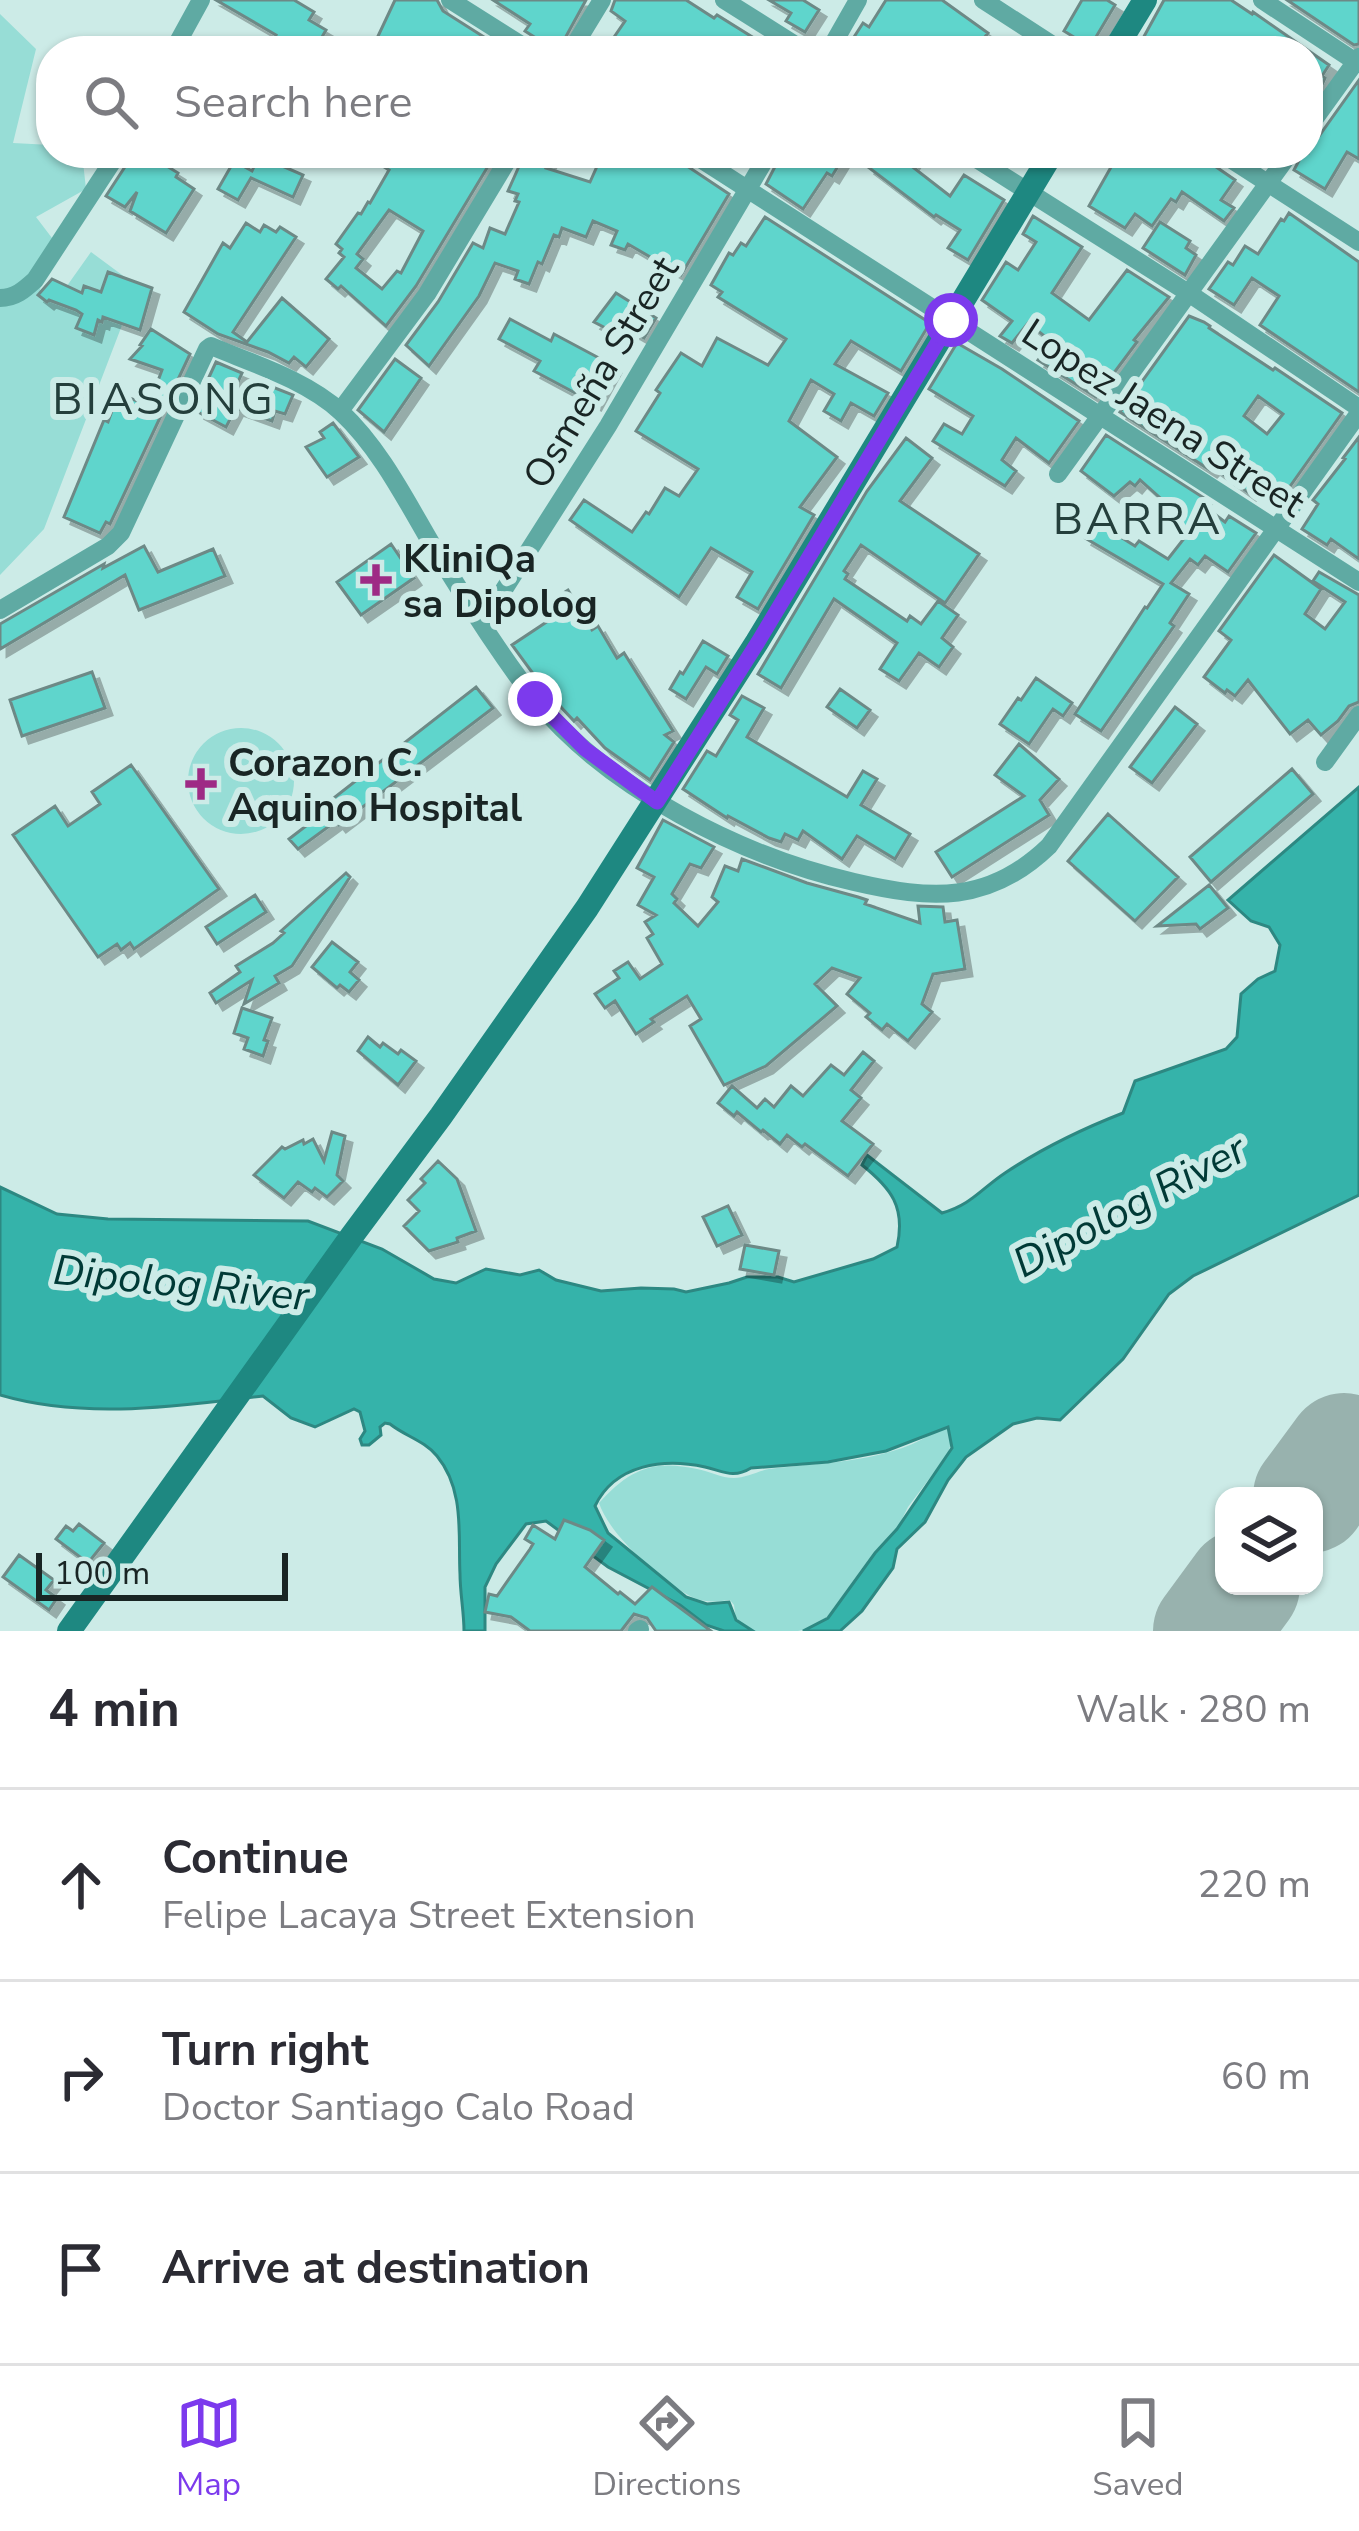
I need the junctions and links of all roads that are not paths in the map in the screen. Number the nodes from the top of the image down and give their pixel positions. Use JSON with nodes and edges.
{"nodes":[{"id":1,"x":201,"y":0,"type":"edge"},
{"id":2,"x":450,"y":0,"type":"edge"},
{"id":3,"x":602,"y":0,"type":"edge"},
{"id":4,"x":724,"y":0,"type":"edge"},
{"id":5,"x":859,"y":0,"type":"edge"},
{"id":6,"x":983,"y":0,"type":"edge"},
{"id":7,"x":1145,"y":0,"type":"edge"},
{"id":8,"x":1262,"y":0,"type":"edge"},
{"id":9,"x":181,"y":36,"type":"edge"},
{"id":10,"x":507,"y":36,"type":"edge"},
{"id":11,"x":580,"y":36,"type":"edge"},
{"id":12,"x":781,"y":36,"type":"edge"},
{"id":13,"x":838,"y":36,"type":"edge"},
{"id":14,"x":1039,"y":36,"type":"edge"},
{"id":15,"x":1123,"y":36,"type":"edge"},
{"id":16,"x":1319,"y":36,"type":"edge"},
{"id":17,"x":1323,"y":39,"type":"edge"},
{"id":18,"x":1358,"y":61,"type":"edge"},
{"id":19,"x":1323,"y":108,"type":"edge"},
{"id":20,"x":108,"y":168,"type":"edge"},
{"id":21,"x":503,"y":168,"type":"edge"},
{"id":22,"x":714,"y":168,"type":"edge"},
{"id":23,"x":760,"y":168,"type":"edge"},
{"id":24,"x":990,"y":168,"type":"edge"},
{"id":25,"x":1043,"y":168,"type":"edge"},
{"id":26,"x":1244,"y":168,"type":"edge"},
{"id":27,"x":1279,"y":168,"type":"edge"},
{"id":28,"x":1268,"y":184,"type":"junction"},
{"id":29,"x":747,"y":189,"type":"junction"},
{"id":30,"x":1028,"y":192,"type":"junction"},
{"id":31,"x":1359,"y":242,"type":"edge"},
{"id":32,"x":1190,"y":294,"type":"junction"},
{"id":33,"x":0,"y":298,"type":"edge"},
{"id":34,"x":951,"y":320,"type":"junction"},
{"id":35,"x":1359,"y":410,"type":"edge"},
{"id":36,"x":340,"y":411,"type":"junction"},
{"id":37,"x":1099,"y":415,"type":"junction"},
{"id":38,"x":1058,"y":474,"type":"dead end"},
{"id":39,"x":1276,"y":528,"type":"junction"},
{"id":40,"x":1359,"y":582,"type":"edge"},
{"id":41,"x":0,"y":610,"type":"edge"},
{"id":42,"x":478,"y":618,"type":"junction"},
{"id":43,"x":1359,"y":715,"type":"edge"},
{"id":44,"x":1324,"y":762,"type":"dead end"},
{"id":45,"x":657,"y":802,"type":"junction"},
{"id":46,"x":69,"y":1631,"type":"edge"}],
"edges":[{"from":1,"to":9,"type":"street"},
{"from":2,"to":10,"type":"street"},
{"from":3,"to":11,"type":"street"},
{"from":4,"to":12,"type":"street"},
{"from":5,"to":13,"type":"street"},
{"from":6,"to":14,"type":"street"},
{"from":7,"to":15,"type":"main road"},
{"from":8,"to":16,"type":"street"},
{"from":17,"to":18,"type":"street"},
{"from":18,"to":19,"type":"street"},
{"from":20,"to":33,"type":"street"},
{"from":21,"to":36,"type":"street"},
{"from":22,"to":29,"type":"street","name":"Lopez Jaena Street"},
{"from":23,"to":29,"type":"street","name":"Osmeña Street"},
{"from":24,"to":30,"type":"street"},
{"from":25,"to":30,"type":"main road"},
{"from":26,"to":28,"type":"street"},
{"from":27,"to":28,"type":"street"},
{"from":28,"to":31,"type":"street"},
{"from":28,"to":32,"type":"street"},
{"from":29,"to":34,"type":"street","name":"Lopez Jaena Street"},
{"from":29,"to":42,"type":"street","name":"Osmeña Street"},
{"from":30,"to":32,"type":"street"},
{"from":30,"to":34,"type":"main road"},
{"from":32,"to":35,"type":"street"},
{"from":32,"to":37,"type":"street"},
{"from":34,"to":37,"type":"street","name":"Lopez Jaena Street"},
{"from":34,"to":45,"type":"main road"},
{"from":35,"to":39,"type":"street"},
{"from":36,"to":41,"type":"street"},
{"from":36,"to":42,"type":"street"},
{"from":37,"to":38,"type":"street"},
{"from":37,"to":39,"type":"street","name":"Lopez Jaena Street"},
{"from":39,"to":40,"type":"street","name":"Lopez Jaena Street"},
{"from":39,"to":45,"type":"street"},
{"from":42,"to":45,"type":"street"},
{"from":43,"to":44,"type":"street"},
{"from":45,"to":46,"type":"main road"}]}
